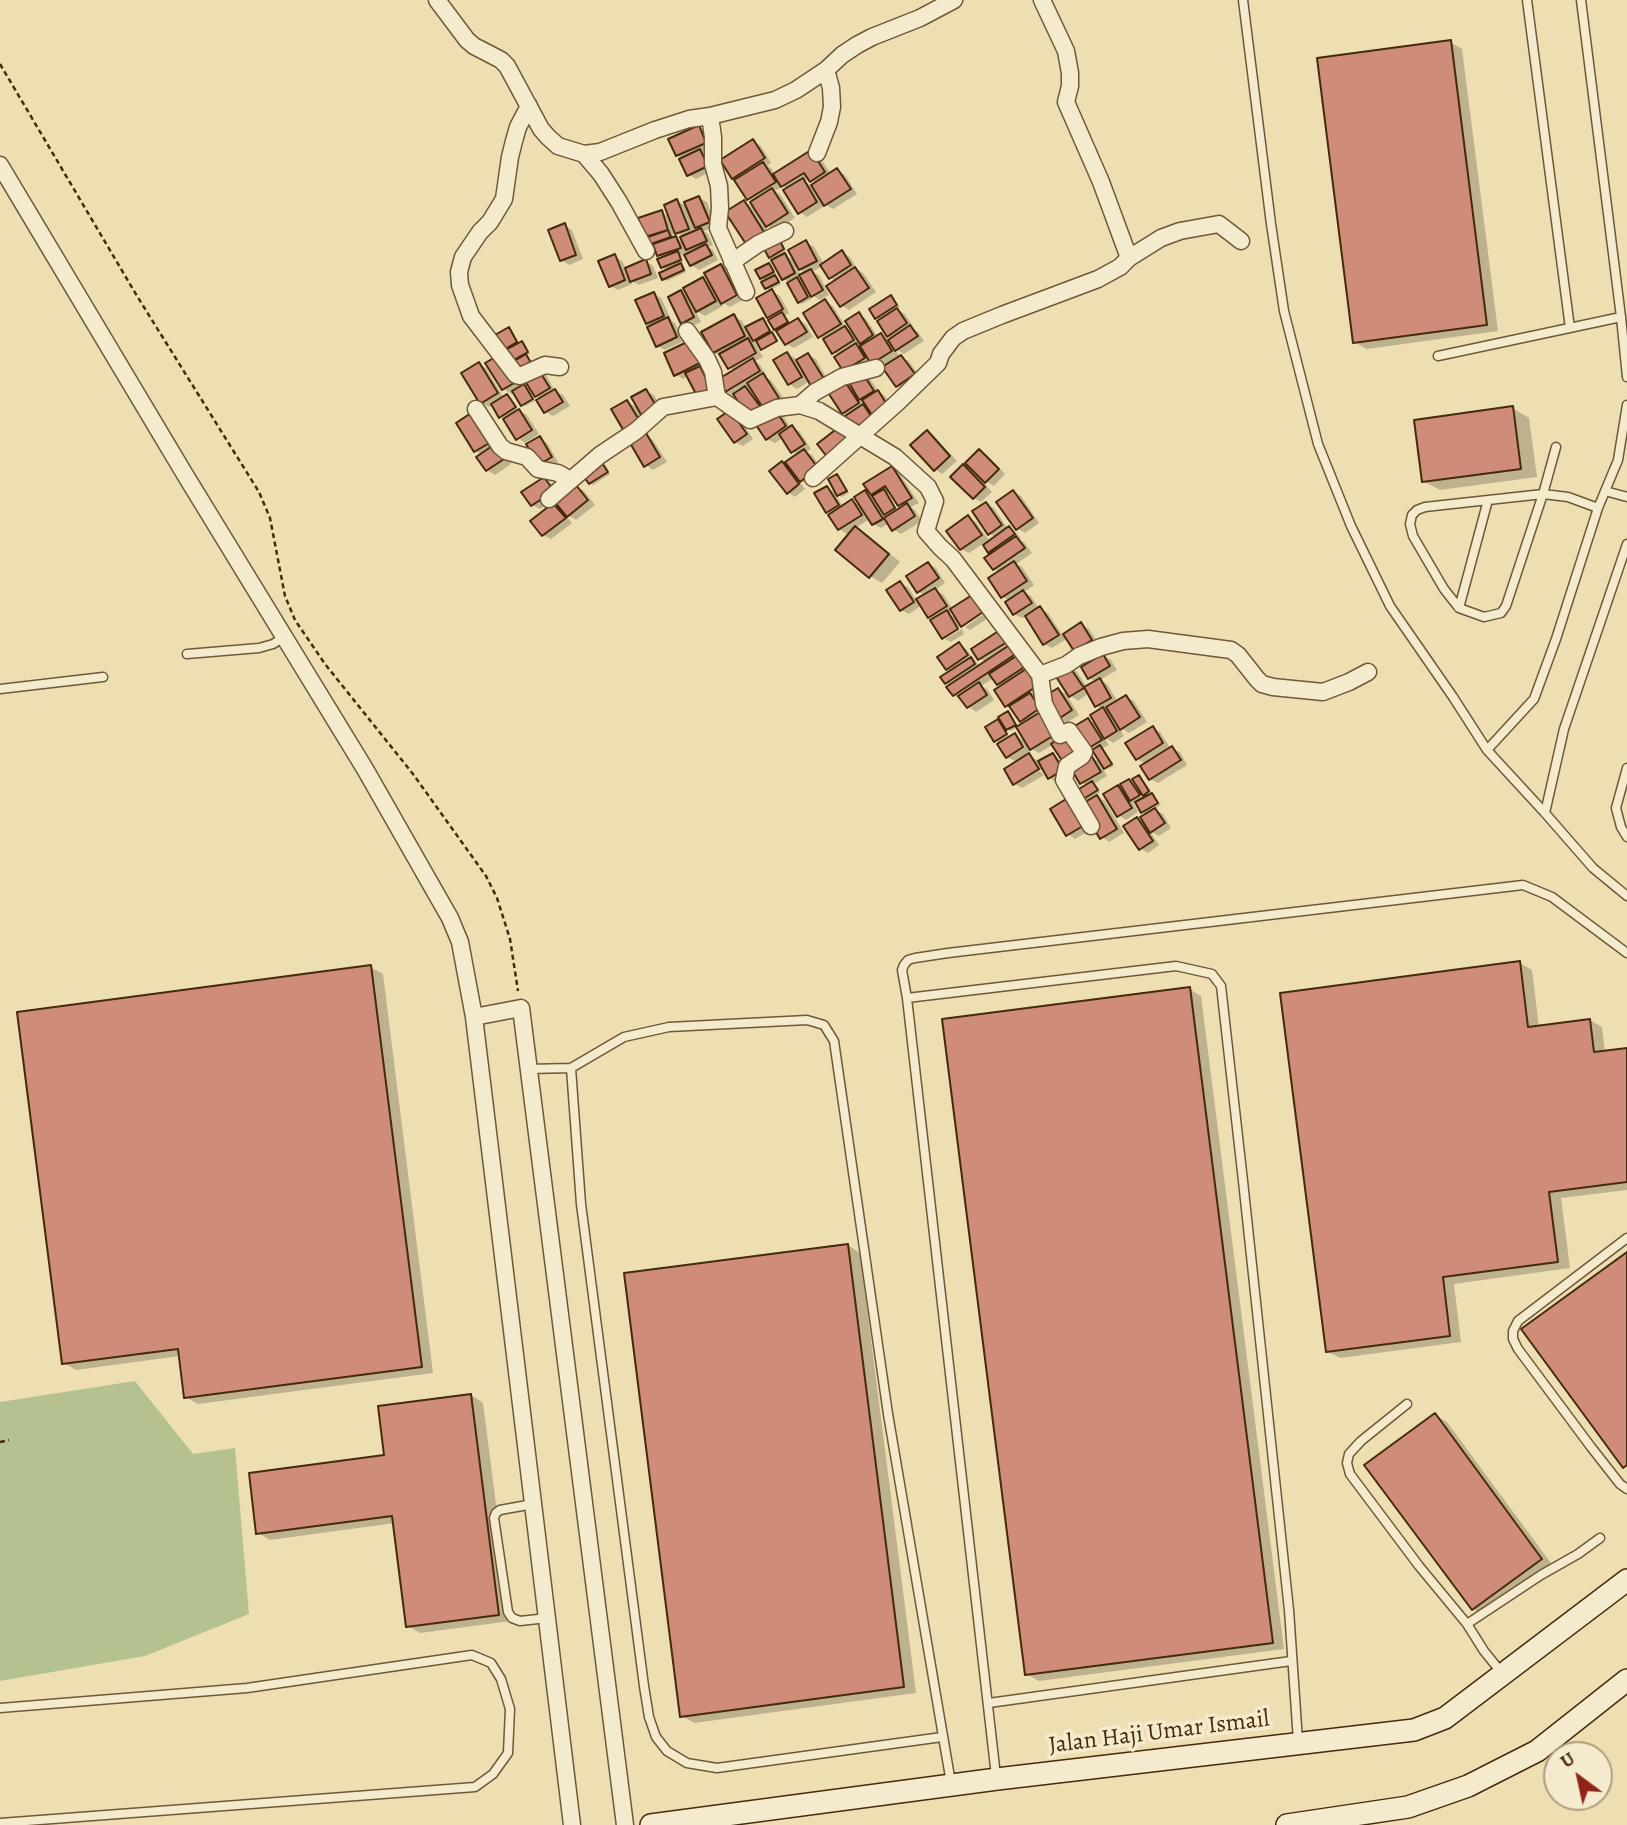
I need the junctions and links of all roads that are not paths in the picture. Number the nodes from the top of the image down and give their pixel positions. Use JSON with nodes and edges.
{"nodes":[{"id":1,"x":437,"y":0,"type":"edge"},
{"id":2,"x":954,"y":0,"type":"edge"},
{"id":3,"x":1042,"y":0,"type":"edge"},
{"id":4,"x":1243,"y":0,"type":"edge"},
{"id":5,"x":1527,"y":0,"type":"edge"},
{"id":6,"x":1581,"y":0,"type":"edge"},
{"id":7,"x":826,"y":70,"type":"junction"},
{"id":8,"x":529,"y":106,"type":"junction"},
{"id":9,"x":710,"y":116,"type":"junction"},
{"id":10,"x":817,"y":153,"type":"dead end"},
{"id":11,"x":584,"y":154,"type":"junction"},
{"id":12,"x":0,"y":166,"type":"edge"},
{"id":13,"x":785,"y":231,"type":"dead end"},
{"id":14,"x":1241,"y":241,"type":"dead end"},
{"id":15,"x":646,"y":251,"type":"dead end"},
{"id":16,"x":1129,"y":258,"type":"junction"},
{"id":17,"x":732,"y":262,"type":"junction"},
{"id":18,"x":746,"y":292,"type":"dead end"},
{"id":19,"x":1621,"y":317,"type":"junction"},
{"id":20,"x":1570,"y":328,"type":"junction"},
{"id":21,"x":687,"y":331,"type":"dead end"},
{"id":22,"x":1438,"y":356,"type":"dead end"},
{"id":23,"x":560,"y":367,"type":"dead end"},
{"id":24,"x":876,"y":368,"type":"dead end"},
{"id":25,"x":1627,"y":377,"type":"edge"},
{"id":26,"x":823,"y":388,"type":"junction"},
{"id":27,"x":717,"y":397,"type":"junction"},
{"id":28,"x":800,"y":405,"type":"junction"},
{"id":29,"x":1627,"y":405,"type":"edge"},
{"id":30,"x":476,"y":409,"type":"dead end"},
{"id":31,"x":819,"y":411,"type":"junction"},
{"id":32,"x":1625,"y":429,"type":"edge"},
{"id":33,"x":860,"y":437,"type":"junction"},
{"id":34,"x":1556,"y":447,"type":"dead end"},
{"id":35,"x":813,"y":478,"type":"dead end"},
{"id":36,"x":570,"y":480,"type":"junction"},
{"id":37,"x":1605,"y":491,"type":"junction"},
{"id":38,"x":1543,"y":494,"type":"junction"},
{"id":39,"x":1627,"y":497,"type":"edge"},
{"id":40,"x":549,"y":499,"type":"dead end"},
{"id":41,"x":1488,"y":500,"type":"junction"},
{"id":42,"x":1598,"y":508,"type":"junction"},
{"id":43,"x":1627,"y":544,"type":"edge"},
{"id":44,"x":1459,"y":608,"type":"junction"},
{"id":45,"x":284,"y":637,"type":"junction"},
{"id":46,"x":187,"y":654,"type":"dead end"},
{"id":47,"x":1368,"y":672,"type":"dead end"},
{"id":48,"x":1040,"y":675,"type":"junction"},
{"id":49,"x":103,"y":677,"type":"dead end"},
{"id":50,"x":0,"y":689,"type":"edge"},
{"id":51,"x":1487,"y":750,"type":"junction"},
{"id":52,"x":1627,"y":768,"type":"edge"},
{"id":53,"x":1545,"y":813,"type":"junction"},
{"id":54,"x":1091,"y":826,"type":"dead end"},
{"id":55,"x":1627,"y":837,"type":"edge"},
{"id":56,"x":1627,"y":897,"type":"edge"},
{"id":57,"x":1627,"y":953,"type":"edge"},
{"id":58,"x":907,"y":998,"type":"junction"},
{"id":59,"x":474,"y":1017,"type":"junction"},
{"id":60,"x":571,"y":1068,"type":"junction"},
{"id":61,"x":528,"y":1069,"type":"junction"},
{"id":62,"x":1627,"y":1238,"type":"edge"},
{"id":63,"x":1407,"y":1404,"type":"dead end"},
{"id":64,"x":1627,"y":1489,"type":"edge"},
{"id":65,"x":533,"y":1504,"type":"junction"},
{"id":66,"x":1600,"y":1538,"type":"dead end"},
{"id":67,"x":1627,"y":1580,"type":"edge"},
{"id":68,"x":547,"y":1618,"type":"junction"},
{"id":69,"x":1467,"y":1624,"type":"junction"},
{"id":70,"x":1291,"y":1661,"type":"junction"},
{"id":71,"x":1503,"y":1675,"type":"junction"},
{"id":72,"x":1627,"y":1680,"type":"edge"},
{"id":73,"x":989,"y":1703,"type":"junction"},
{"id":74,"x":0,"y":1707,"type":"edge"},
{"id":75,"x":942,"y":1737,"type":"junction"},
{"id":76,"x":1298,"y":1742,"type":"junction"},
{"id":77,"x":997,"y":1779,"type":"junction"},
{"id":78,"x":951,"y":1785,"type":"junction"},
{"id":79,"x":0,"y":1823,"type":"edge"},
{"id":80,"x":572,"y":1825,"type":"edge"},
{"id":81,"x":625,"y":1825,"type":"edge"},
{"id":82,"x":651,"y":1825,"type":"edge"},
{"id":83,"x":1287,"y":1825,"type":"edge"}],
"edges":[{"from":1,"to":8,"type":"street"},
{"from":2,"to":7,"type":"street"},
{"from":3,"to":16,"type":"street"},
{"from":4,"to":51,"type":"lane"},
{"from":5,"to":20,"type":"lane"},
{"from":6,"to":19,"type":"lane"},
{"from":7,"to":9,"type":"street"},
{"from":7,"to":10,"type":"street"},
{"from":8,"to":11,"type":"street"},
{"from":8,"to":23,"type":"street"},
{"from":9,"to":11,"type":"street"},
{"from":9,"to":17,"type":"street"},
{"from":11,"to":15,"type":"street"},
{"from":12,"to":45,"type":"street"},
{"from":13,"to":17,"type":"street"},
{"from":14,"to":16,"type":"street"},
{"from":16,"to":33,"type":"street"},
{"from":17,"to":18,"type":"street"},
{"from":19,"to":20,"type":"lane"},
{"from":19,"to":25,"type":"lane"},
{"from":20,"to":22,"type":"lane"},
{"from":21,"to":27,"type":"street"},
{"from":24,"to":26,"type":"street"},
{"from":26,"to":28,"type":"street"},
{"from":26,"to":31,"type":"street"},
{"from":27,"to":28,"type":"street"},
{"from":27,"to":36,"type":"street"},
{"from":28,"to":31,"type":"street"},
{"from":29,"to":32,"type":"lane"},
{"from":30,"to":36,"type":"street"},
{"from":31,"to":33,"type":"street"},
{"from":32,"to":37,"type":"lane"},
{"from":33,"to":35,"type":"street"},
{"from":33,"to":48,"type":"street"},
{"from":34,"to":38,"type":"lane"},
{"from":36,"to":40,"type":"street"},
{"from":37,"to":39,"type":"lane"},
{"from":37,"to":42,"type":"lane"},
{"from":38,"to":41,"type":"lane"},
{"from":38,"to":42,"type":"lane"},
{"from":38,"to":44,"type":"lane"},
{"from":41,"to":44,"type":"lane"},
{"from":41,"to":44,"type":"lane"},
{"from":42,"to":51,"type":"lane"},
{"from":43,"to":53,"type":"lane"},
{"from":45,"to":46,"type":"lane"},
{"from":45,"to":59,"type":"street"},
{"from":47,"to":48,"type":"street"},
{"from":48,"to":54,"type":"street"},
{"from":49,"to":50,"type":"lane"},
{"from":51,"to":53,"type":"lane"},
{"from":52,"to":55,"type":"lane"},
{"from":53,"to":56,"type":"lane"},
{"from":57,"to":58,"type":"lane"},
{"from":58,"to":70,"type":"lane"},
{"from":58,"to":73,"type":"lane"},
{"from":59,"to":61,"type":"street"},
{"from":59,"to":65,"type":"street"},
{"from":60,"to":61,"type":"lane"},
{"from":60,"to":75,"type":"lane"},
{"from":60,"to":75,"type":"lane"},
{"from":61,"to":81,"type":"street"},
{"from":62,"to":64,"type":"lane"},
{"from":63,"to":69,"type":"lane"},
{"from":65,"to":68,"type":"street"},
{"from":65,"to":68,"type":"lane"},
{"from":66,"to":69,"type":"lane"},
{"from":67,"to":71,"type":"main road","name":"Jalan Haji Umar Ismail"},
{"from":68,"to":80,"type":"street"},
{"from":69,"to":71,"type":"lane"},
{"from":70,"to":73,"type":"lane"},
{"from":70,"to":76,"type":"lane"},
{"from":71,"to":76,"type":"main road","name":"Jalan Haji Umar Ismail"},
{"from":72,"to":83,"type":"main road"},
{"from":73,"to":77,"type":"lane"},
{"from":74,"to":79,"type":"lane"},
{"from":75,"to":78,"type":"lane"},
{"from":76,"to":77,"type":"main road","name":"Jalan Haji Umar Ismail"},
{"from":77,"to":78,"type":"main road","name":"Jalan Haji Umar Ismail"},
{"from":78,"to":82,"type":"main road","name":"Jalan Haji Umar Ismail"}]}
